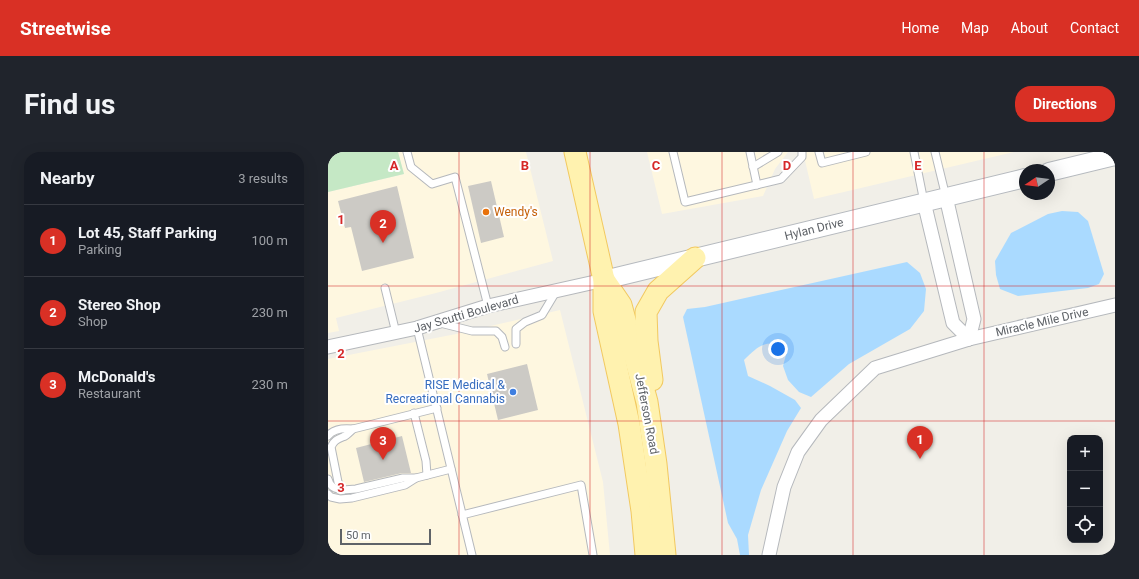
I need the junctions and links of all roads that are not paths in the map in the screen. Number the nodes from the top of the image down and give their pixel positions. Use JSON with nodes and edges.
{"nodes":[{"id":1,"x":408,"y":152,"type":"edge"},
{"id":2,"x":575,"y":152,"type":"edge"},
{"id":3,"x":673,"y":152,"type":"edge"},
{"id":4,"x":750,"y":152,"type":"edge"},
{"id":5,"x":778,"y":152,"type":"edge"},
{"id":6,"x":802,"y":152,"type":"edge"},
{"id":7,"x":820,"y":152,"type":"edge"},
{"id":8,"x":866,"y":152,"type":"edge"},
{"id":9,"x":914,"y":152,"type":"edge"},
{"id":10,"x":935,"y":152,"type":"edge"},
{"id":11,"x":1115,"y":156,"type":"edge"},
{"id":12,"x":753,"y":167,"type":"junction"},
{"id":13,"x":1055,"y":171,"type":"edge"},
{"id":14,"x":1019,"y":179,"type":"edge"},
{"id":15,"x":757,"y":185,"type":"junction"},
{"id":16,"x":946,"y":197,"type":"junction"},
{"id":17,"x":924,"y":202,"type":"junction"},
{"id":18,"x":695,"y":258,"type":"junction"},
{"id":19,"x":604,"y":280,"type":"junction"},
{"id":20,"x":385,"y":288,"type":"dead end"},
{"id":21,"x":558,"y":290,"type":"junction"},
{"id":22,"x":1115,"y":305,"type":"edge"},
{"id":23,"x":488,"y":306,"type":"junction"},
{"id":24,"x":436,"y":322,"type":"junction"},
{"id":25,"x":417,"y":328,"type":"junction"},
{"id":26,"x":396,"y":333,"type":"junction"},
{"id":27,"x":969,"y":339,"type":"junction"},
{"id":28,"x":516,"y":344,"type":"dead end"},
{"id":29,"x":328,"y":347,"type":"edge"},
{"id":30,"x":504,"y":347,"type":"dead end"},
{"id":31,"x":437,"y":408,"type":"junction"},
{"id":32,"x":414,"y":413,"type":"junction"},
{"id":33,"x":650,"y":427,"type":"junction"},
{"id":34,"x":353,"y":429,"type":"junction"},
{"id":35,"x":328,"y":436,"type":"edge"},
{"id":36,"x":330,"y":458,"type":"edge"},
{"id":37,"x":451,"y":470,"type":"junction"},
{"id":38,"x":427,"y":475,"type":"junction"},
{"id":39,"x":416,"y":478,"type":"junction"},
{"id":40,"x":328,"y":479,"type":"edge"},
{"id":41,"x":343,"y":490,"type":"junction"},
{"id":42,"x":328,"y":494,"type":"edge"},
{"id":43,"x":462,"y":515,"type":"junction"},
{"id":44,"x":472,"y":555,"type":"edge"},
{"id":45,"x":593,"y":555,"type":"edge"},
{"id":46,"x":646,"y":555,"type":"edge"},
{"id":47,"x":665,"y":555,"type":"edge"},
{"id":48,"x":769,"y":555,"type":"edge"}],
"edges":[{"from":1,"to":23,"type":"lane"},
{"from":2,"to":19,"type":"main road","name":"Jefferson Road"},
{"from":3,"to":15,"type":"lane"},
{"from":4,"to":12,"type":"lane"},
{"from":5,"to":12,"type":"lane"},
{"from":6,"to":15,"type":"lane"},
{"from":7,"to":8,"type":"lane"},
{"from":9,"to":17,"type":"lane"},
{"from":10,"to":16,"type":"lane"},
{"from":11,"to":13,"type":"main road"},
{"from":12,"to":15,"type":"lane"},
{"from":14,"to":16,"type":"main road","name":"Hylan Drive"},
{"from":16,"to":17,"type":"main road","name":"Hylan Drive"},
{"from":16,"to":27,"type":"street"},
{"from":17,"to":18,"type":"main road","name":"Hylan Drive"},
{"from":17,"to":27,"type":"street"},
{"from":18,"to":19,"type":"main road","name":"Hylan Drive"},
{"from":18,"to":33,"type":"main road"},
{"from":19,"to":21,"type":"street","name":"Jay Scutti Boulevard"},
{"from":19,"to":33,"type":"main road","name":"Jefferson Road"},
{"from":19,"to":46,"type":"main road","name":"Jefferson Road"},
{"from":20,"to":26,"type":"lane"},
{"from":21,"to":23,"type":"street","name":"Jay Scutti Boulevard"},
{"from":21,"to":28,"type":"lane"},
{"from":22,"to":27,"type":"street","name":"Miracle Mile Drive"},
{"from":23,"to":24,"type":"street","name":"Jay Scutti Boulevard"},
{"from":24,"to":25,"type":"street","name":"Jay Scutti Boulevard"},
{"from":24,"to":30,"type":"lane"},
{"from":25,"to":26,"type":"street","name":"Jay Scutti Boulevard"},
{"from":25,"to":31,"type":"lane"},
{"from":26,"to":29,"type":"street","name":"Jay Scutti Boulevard"},
{"from":27,"to":48,"type":"street","name":"Miracle Mile Drive"},
{"from":31,"to":32,"type":"lane"},
{"from":31,"to":37,"type":"lane"},
{"from":32,"to":34,"type":"lane"},
{"from":32,"to":38,"type":"lane"},
{"from":33,"to":47,"type":"main road","name":"Jefferson Road"},
{"from":34,"to":35,"type":"lane"},
{"from":34,"to":36,"type":"lane"},
{"from":36,"to":41,"type":"lane"},
{"from":37,"to":38,"type":"lane"},
{"from":37,"to":43,"type":"lane"},
{"from":38,"to":39,"type":"lane"},
{"from":39,"to":41,"type":"lane"},
{"from":39,"to":42,"type":"lane"},
{"from":40,"to":41,"type":"lane"},
{"from":43,"to":44,"type":"lane"},
{"from":43,"to":45,"type":"lane"}]}
